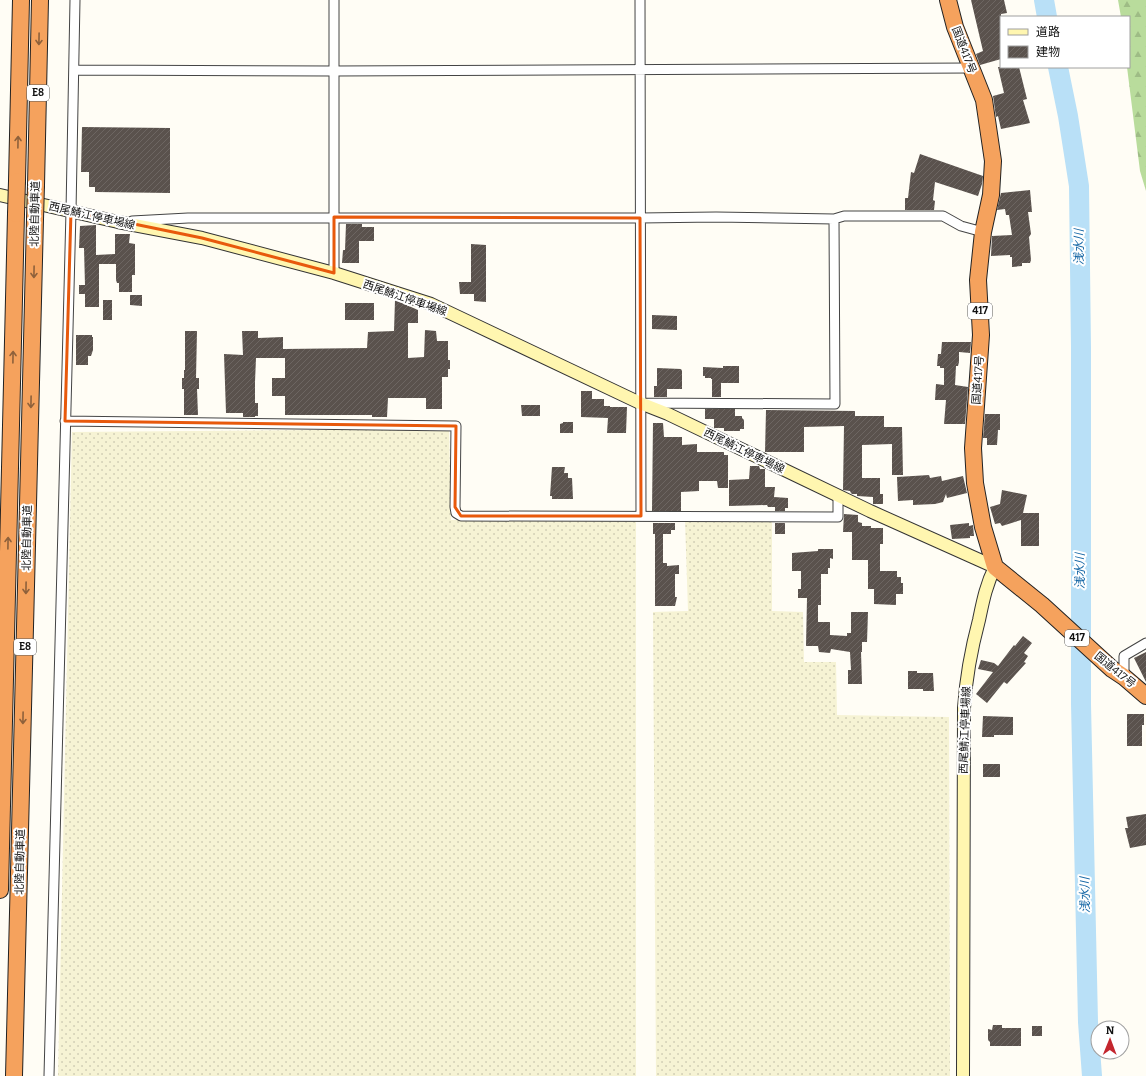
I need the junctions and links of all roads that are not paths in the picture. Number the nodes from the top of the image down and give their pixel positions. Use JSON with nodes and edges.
{"nodes":[{"id":1,"x":21,"y":0,"type":"edge"},
{"id":2,"x":40,"y":0,"type":"edge"},
{"id":3,"x":75,"y":0,"type":"edge"},
{"id":4,"x":334,"y":0,"type":"edge"},
{"id":5,"x":640,"y":0,"type":"edge"},
{"id":6,"x":948,"y":0,"type":"edge"},
{"id":7,"x":971,"y":68,"type":"junction"},
{"id":8,"x":74,"y":70,"type":"junction"},
{"id":9,"x":640,"y":70,"type":"junction"},
{"id":10,"x":334,"y":71,"type":"junction"},
{"id":11,"x":0,"y":195,"type":"edge"},
{"id":12,"x":71,"y":211,"type":"junction"},
{"id":13,"x":334,"y":217,"type":"junction"},
{"id":14,"x":640,"y":218,"type":"junction"},
{"id":15,"x":834,"y":219,"type":"junction"},
{"id":16,"x":118,"y":222,"type":"junction"},
{"id":17,"x":983,"y":232,"type":"junction"},
{"id":18,"x":334,"y":273,"type":"junction"},
{"id":19,"x":640,"y":403,"type":"junction"},
{"id":20,"x":65,"y":421,"type":"junction"},
{"id":21,"x":838,"y":495,"type":"junction"},
{"id":22,"x":641,"y":516,"type":"junction"},
{"id":23,"x":995,"y":568,"type":"junction"},
{"id":24,"x":1146,"y":643,"type":"edge"},
{"id":25,"x":1118,"y":673,"type":"junction"},
{"id":26,"x":1146,"y":696,"type":"edge"},
{"id":27,"x":0,"y":890,"type":"edge"},
{"id":28,"x":14,"y":1076,"type":"edge"},
{"id":29,"x":49,"y":1076,"type":"edge"},
{"id":30,"x":963,"y":1076,"type":"edge"}],
"edges":[{"from":27,"to":1,"type":"highway","name":"北陸自動車道","number":"E8","one_way":true,"bridge":true},
{"from":2,"to":28,"type":"highway","name":"北陸自動車道","number":"E8","one_way":true,"bridge":true},
{"from":3,"to":8,"type":"street"},
{"from":4,"to":10,"type":"street"},
{"from":5,"to":9,"type":"street"},
{"from":6,"to":7,"type":"highway","name":"国道417号","number":"417"},
{"from":7,"to":9,"type":"street"},
{"from":7,"to":17,"type":"highway","name":"国道417号","number":"417"},
{"from":8,"to":10,"type":"street"},
{"from":8,"to":12,"type":"street"},
{"from":9,"to":10,"type":"street"},
{"from":9,"to":14,"type":"street"},
{"from":10,"to":13,"type":"street"},
{"from":11,"to":12,"type":"main road","name":"西尾鯖江停車場線"},
{"from":12,"to":16,"type":"main road","name":"西尾鯖江停車場線"},
{"from":12,"to":20,"type":"street"},
{"from":13,"to":14,"type":"street"},
{"from":13,"to":16,"type":"street"},
{"from":13,"to":18,"type":"street"},
{"from":14,"to":15,"type":"street"},
{"from":14,"to":19,"type":"street"},
{"from":15,"to":17,"type":"street"},
{"from":15,"to":19,"type":"street"},
{"from":16,"to":18,"type":"main road","name":"西尾鯖江停車場線"},
{"from":17,"to":23,"type":"highway","name":"国道417号","number":"417"},
{"from":18,"to":19,"type":"main road","name":"西尾鯖江停車場線"},
{"from":19,"to":21,"type":"main road","name":"西尾鯖江停車場線"},
{"from":19,"to":22,"type":"street"},
{"from":20,"to":22,"type":"street"},
{"from":20,"to":29,"type":"street"},
{"from":21,"to":22,"type":"street"},
{"from":21,"to":23,"type":"main road","name":"西尾鯖江停車場線"},
{"from":23,"to":25,"type":"highway","name":"国道417号","number":"417"},
{"from":23,"to":30,"type":"main road","name":"西尾鯖江停車場線"},
{"from":24,"to":25,"type":"street"},
{"from":25,"to":26,"type":"highway","name":"国道417号","number":"417"}]}
